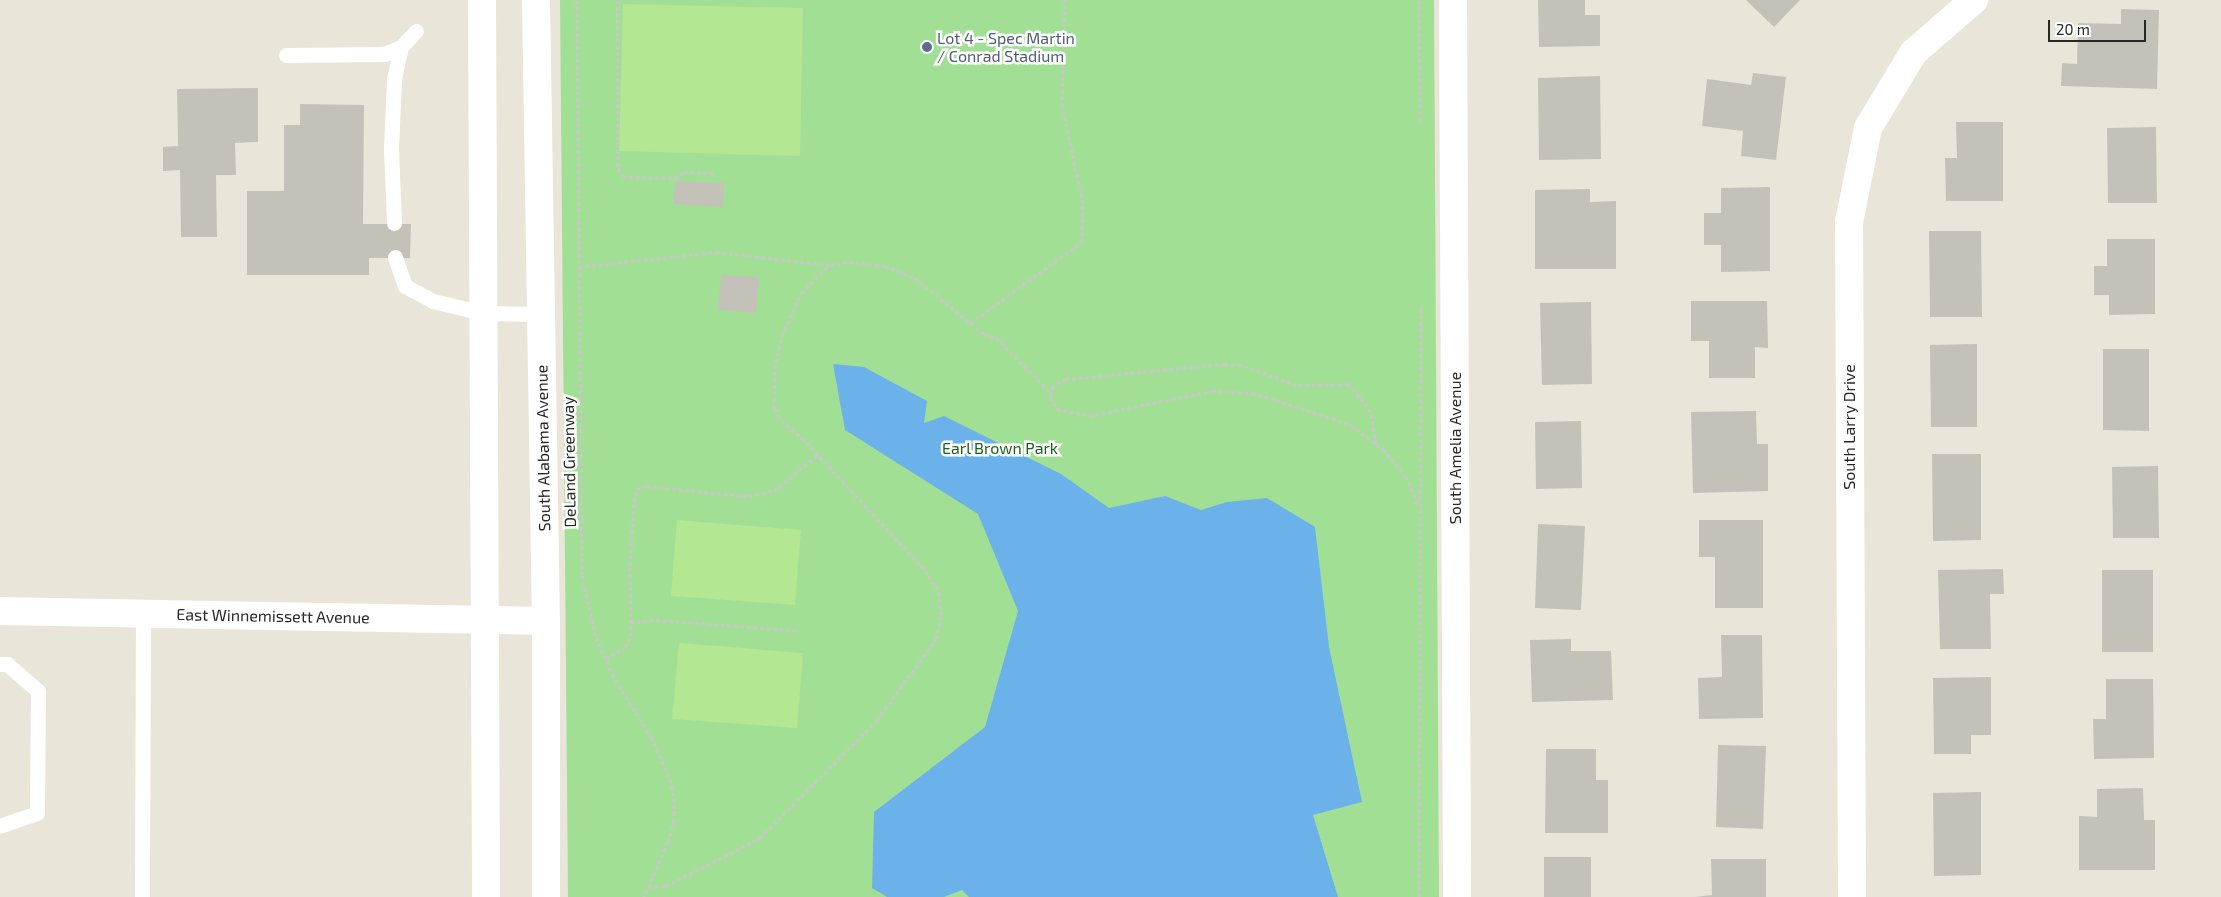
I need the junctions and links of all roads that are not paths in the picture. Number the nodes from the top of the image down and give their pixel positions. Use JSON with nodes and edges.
{"nodes":[{"id":1,"x":482,"y":0,"type":"edge"},
{"id":2,"x":536,"y":0,"type":"edge"},
{"id":3,"x":1453,"y":0,"type":"edge"},
{"id":4,"x":1974,"y":0,"type":"edge"},
{"id":5,"x":416,"y":31,"type":"dead end"},
{"id":6,"x":401,"y":48,"type":"junction"},
{"id":7,"x":286,"y":55,"type":"dead end"},
{"id":8,"x":394,"y":223,"type":"dead end"},
{"id":9,"x":395,"y":257,"type":"dead end"},
{"id":10,"x":483,"y":313,"type":"junction"},
{"id":11,"x":541,"y":314,"type":"junction"},
{"id":12,"x":0,"y":611,"type":"edge"},
{"id":13,"x":143,"y":614,"type":"junction"},
{"id":14,"x":483,"y":620,"type":"junction"},
{"id":15,"x":546,"y":621,"type":"junction"},
{"id":16,"x":0,"y":664,"type":"edge"},
{"id":17,"x":0,"y":826,"type":"edge"},
{"id":18,"x":142,"y":897,"type":"edge"},
{"id":19,"x":486,"y":897,"type":"edge"},
{"id":20,"x":546,"y":897,"type":"edge"},
{"id":21,"x":1458,"y":897,"type":"edge"},
{"id":22,"x":1852,"y":897,"type":"edge"}],
"edges":[{"from":1,"to":10,"type":"street"},
{"from":2,"to":11,"type":"street","name":"South Alabama Avenue"},
{"from":3,"to":21,"type":"street","name":"South Amelia Avenue"},
{"from":4,"to":22,"type":"street","name":"South Larry Drive"},
{"from":5,"to":6,"type":"lane"},
{"from":6,"to":7,"type":"lane"},
{"from":6,"to":8,"type":"lane"},
{"from":9,"to":10,"type":"lane"},
{"from":10,"to":11,"type":"lane"},
{"from":10,"to":14,"type":"street"},
{"from":11,"to":15,"type":"street","name":"South Alabama Avenue"},
{"from":12,"to":13,"type":"street","name":"East Winnemissett Avenue"},
{"from":13,"to":14,"type":"street","name":"East Winnemissett Avenue"},
{"from":13,"to":18,"type":"lane"},
{"from":14,"to":15,"type":"street","name":"East Winnemissett Avenue"},
{"from":14,"to":19,"type":"street"},
{"from":15,"to":20,"type":"street","name":"South Alabama Avenue"},
{"from":16,"to":17,"type":"lane"}]}
